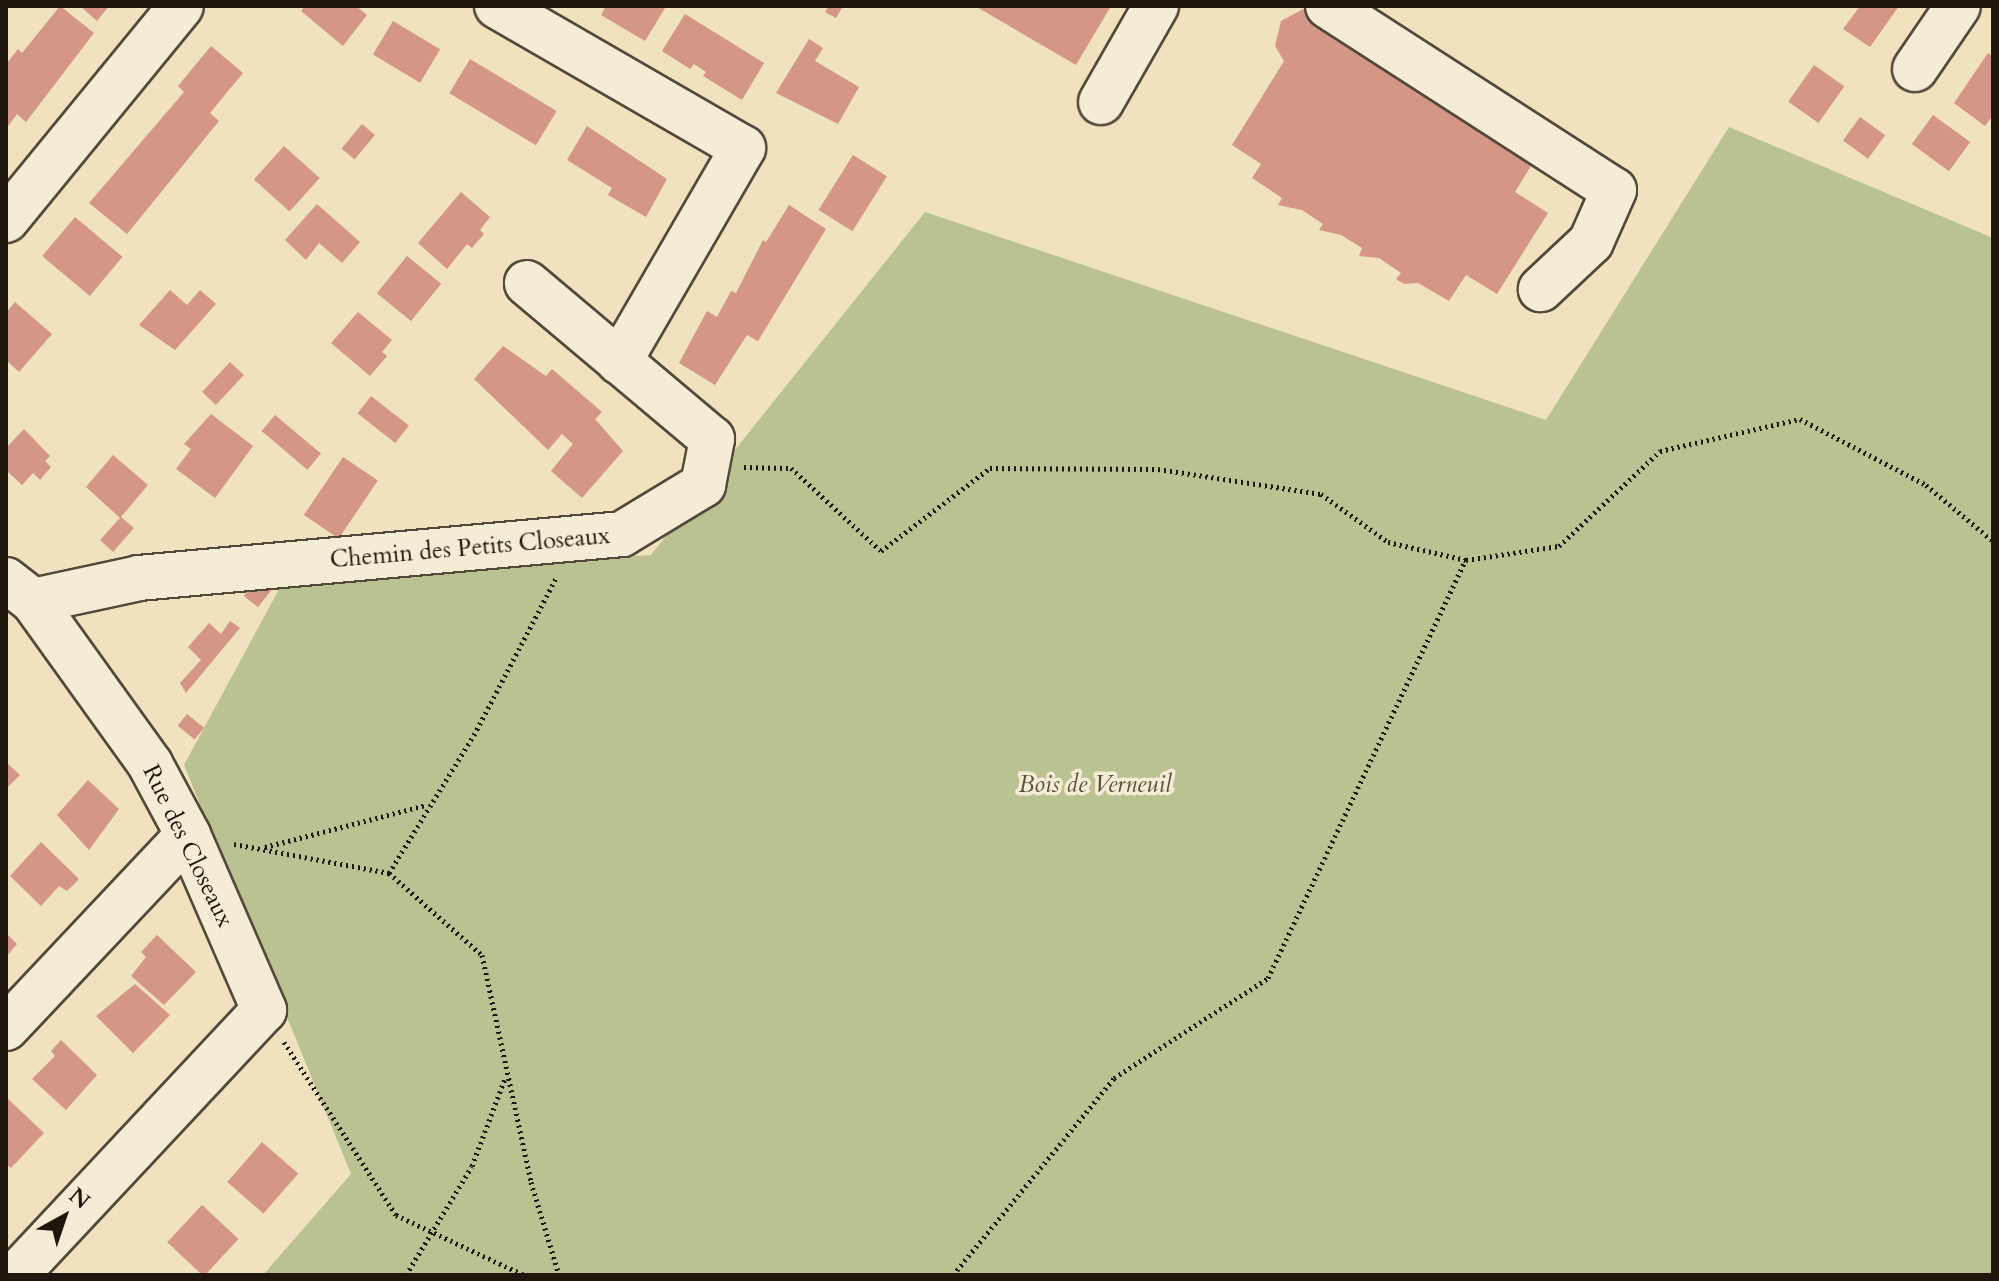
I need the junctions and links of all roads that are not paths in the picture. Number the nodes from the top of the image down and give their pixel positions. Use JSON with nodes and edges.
{"nodes":[{"id":1,"x":181,"y":6,"type":"edge"},
{"id":2,"x":497,"y":6,"type":"edge"},
{"id":3,"x":1156,"y":6,"type":"edge"},
{"id":4,"x":1328,"y":6,"type":"edge"},
{"id":5,"x":1958,"y":6,"type":"edge"},
{"id":6,"x":1915,"y":69,"type":"dead end"},
{"id":7,"x":1101,"y":102,"type":"dead end"},
{"id":8,"x":6,"y":220,"type":"edge"},
{"id":9,"x":527,"y":283,"type":"dead end"},
{"id":10,"x":1541,"y":289,"type":"dead end"},
{"id":11,"x":619,"y":362,"type":"junction"},
{"id":12,"x":19,"y":591,"type":"edge"},
{"id":13,"x":188,"y":835,"type":"junction"},
{"id":14,"x":6,"y":1028,"type":"edge"},
{"id":15,"x":16,"y":1275,"type":"edge"}],
"edges":[{"from":1,"to":8,"type":"street"},
{"from":2,"to":11,"type":"street"},
{"from":3,"to":7,"type":"street"},
{"from":4,"to":10,"type":"street"},
{"from":5,"to":6,"type":"street"},
{"from":9,"to":11,"type":"street"},
{"from":11,"to":12,"type":"street","name":"Chemin des Petits Closeaux"},
{"from":12,"to":13,"type":"street","name":"Rue des Closeaux"},
{"from":13,"to":14,"type":"street"},
{"from":13,"to":15,"type":"street","name":"Rue des Closeaux"}]}
